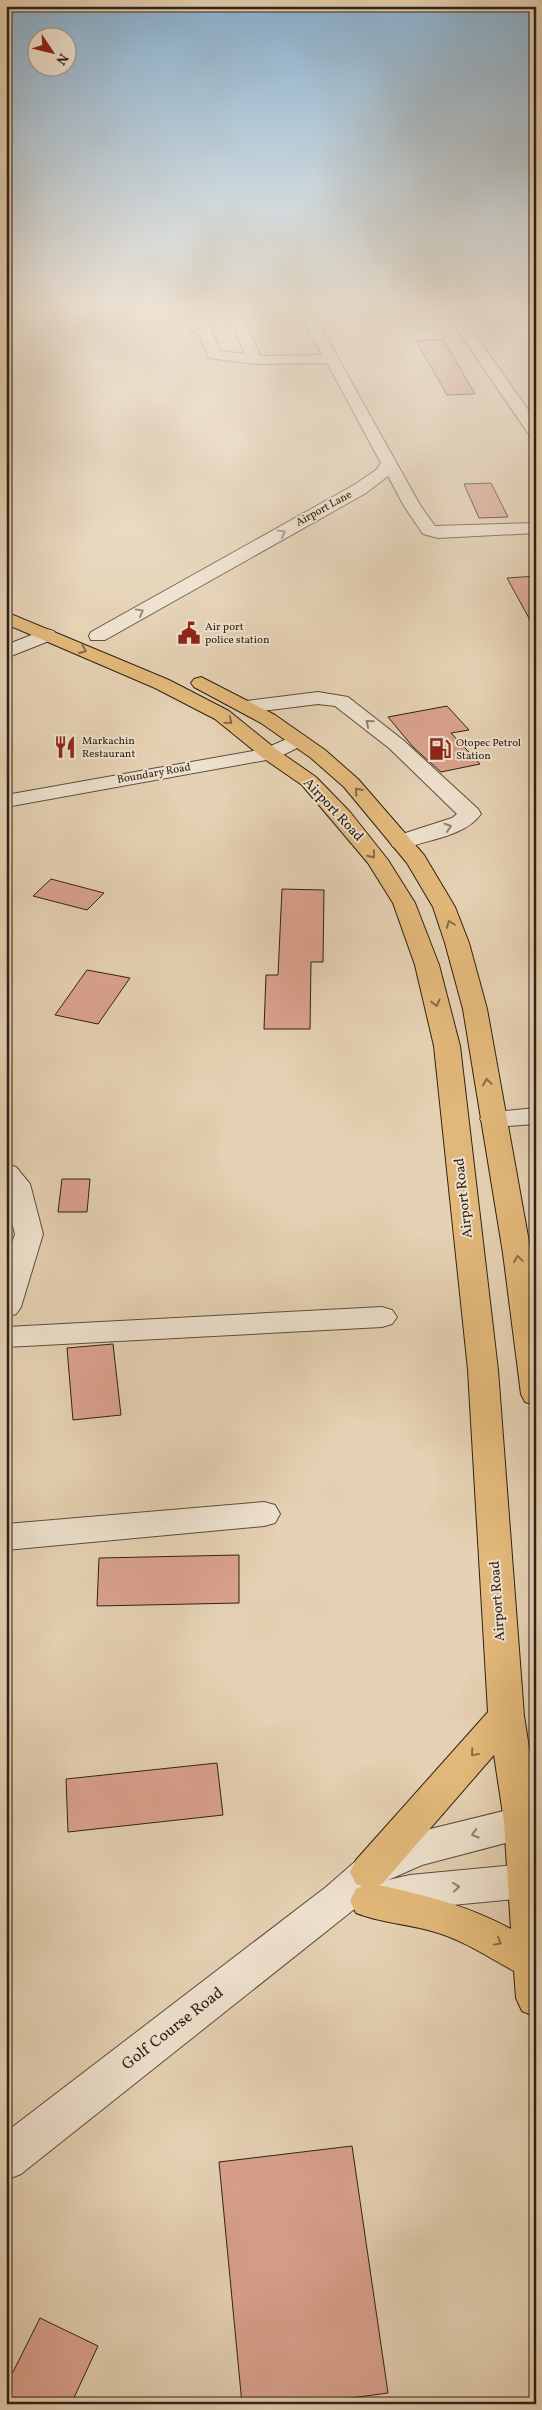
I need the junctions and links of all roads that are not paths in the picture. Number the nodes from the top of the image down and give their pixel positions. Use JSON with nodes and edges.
{"nodes":[{"id":1,"x":363,"y":418,"type":"edge"},
{"id":2,"x":526,"y":418,"type":"edge"},
{"id":3,"x":536,"y":433,"type":"edge"},
{"id":4,"x":388,"y":464,"type":"junction"},
{"id":5,"x":360,"y":489,"type":"junction"},
{"id":6,"x":405,"y":494,"type":"junction"},
{"id":7,"x":536,"y":528,"type":"edge"},
{"id":8,"x":6,"y":600,"type":"edge"},
{"id":9,"x":6,"y":617,"type":"edge"},
{"id":10,"x":47,"y":635,"type":"junction"},
{"id":11,"x":98,"y":636,"type":"junction"},
{"id":12,"x":6,"y":652,"type":"edge"},
{"id":13,"x":246,"y":707,"type":"junction"},
{"id":14,"x":298,"y":740,"type":"junction"},
{"id":15,"x":270,"y":754,"type":"junction"},
{"id":16,"x":6,"y":800,"type":"edge"},
{"id":17,"x":401,"y":842,"type":"junction"},
{"id":18,"x":536,"y":1116,"type":"edge"},
{"id":19,"x":493,"y":1120,"type":"junction"},
{"id":20,"x":6,"y":1173,"type":"edge"},
{"id":21,"x":6,"y":1307,"type":"edge"},
{"id":22,"x":382,"y":1317,"type":"dead end"},
{"id":23,"x":6,"y":1336,"type":"edge"},
{"id":24,"x":536,"y":1394,"type":"edge"},
{"id":25,"x":264,"y":1514,"type":"dead end"},
{"id":26,"x":6,"y":1537,"type":"edge"},
{"id":27,"x":506,"y":1716,"type":"junction"},
{"id":28,"x":529,"y":1820,"type":"edge"},
{"id":29,"x":531,"y":1881,"type":"edge"},
{"id":30,"x":359,"y":1891,"type":"junction"},
{"id":31,"x":533,"y":1961,"type":"junction"},
{"id":32,"x":536,"y":1998,"type":"edge"},
{"id":33,"x":6,"y":2160,"type":"edge"}],
"edges":[{"from":1,"to":4,"type":"street"},
{"from":2,"to":3,"type":"street"},
{"from":4,"to":5,"type":"street","name":"Airport Lane"},
{"from":4,"to":6,"type":"street"},
{"from":5,"to":6,"type":"street"},
{"from":11,"to":5,"type":"street","name":"Airport Lane","one_way":true},
{"from":6,"to":7,"type":"street"},
{"from":8,"to":11,"type":"main road","name":"Airport Road"},
{"from":9,"to":10,"type":"main road","name":"Airport Road"},
{"from":10,"to":12,"type":"street"},
{"from":10,"to":15,"type":"main road","name":"Airport Road","one_way":true},
{"from":11,"to":13,"type":"main road","name":"Airport Road"},
{"from":13,"to":14,"type":"main road","name":"Airport Road"},
{"from":17,"to":13,"type":"street","one_way":true},
{"from":14,"to":15,"type":"street","name":"Boundary Road"},
{"from":17,"to":14,"type":"main road","name":"Airport Road","one_way":true},
{"from":15,"to":16,"type":"street","name":"Boundary Road"},
{"from":15,"to":27,"type":"main road","name":"Airport Road","one_way":true},
{"from":19,"to":17,"type":"main road","name":"Airport Road","one_way":true},
{"from":18,"to":19,"type":"street"},
{"from":24,"to":19,"type":"main road","name":"Airport Road","one_way":true},
{"from":20,"to":21,"type":"street"},
{"from":22,"to":23,"type":"street"},
{"from":25,"to":26,"type":"street"},
{"from":27,"to":28,"type":"main road","name":"Airport Road"},
{"from":27,"to":30,"type":"main road","one_way":true},
{"from":28,"to":29,"type":"main road","name":"Airport Road"},
{"from":28,"to":30,"type":"street","name":"Golf Course Road","one_way":true},
{"from":30,"to":29,"type":"street","name":"Golf Course Road","one_way":true},
{"from":29,"to":31,"type":"main road","name":"Airport Road"},
{"from":30,"to":31,"type":"main road","one_way":true},
{"from":30,"to":33,"type":"street","name":"Golf Course Road"},
{"from":31,"to":32,"type":"main road","name":"Airport Road"}]}
